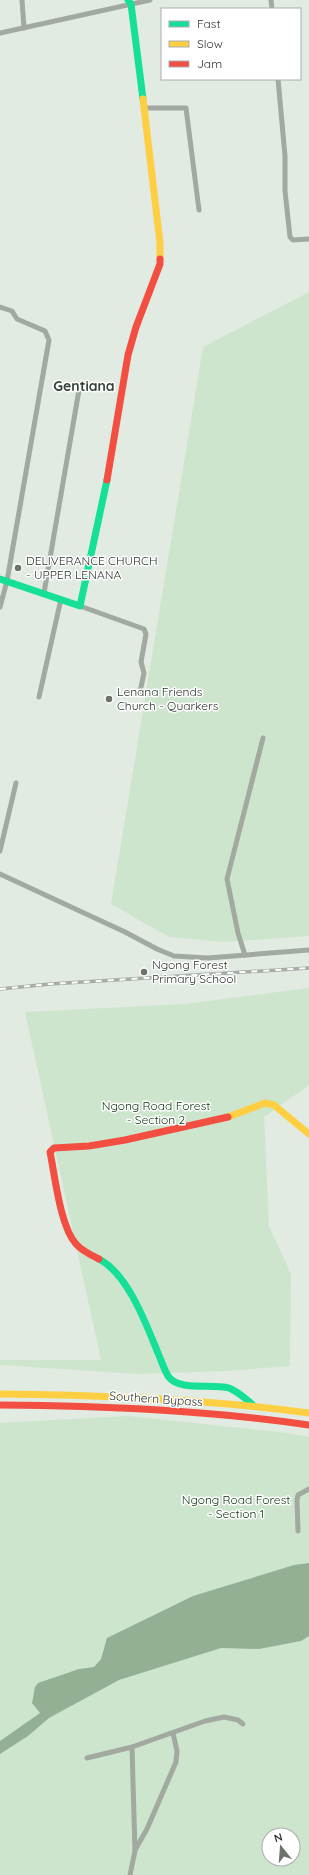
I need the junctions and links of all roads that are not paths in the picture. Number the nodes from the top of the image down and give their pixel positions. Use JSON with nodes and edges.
{"nodes":[{"id":1,"x":22,"y":0,"type":"edge"},
{"id":2,"x":150,"y":0,"type":"edge"},
{"id":3,"x":130,"y":2,"type":"edge"},
{"id":4,"x":24,"y":28,"type":"junction"},
{"id":5,"x":0,"y":33,"type":"edge"},
{"id":6,"x":278,"y":80,"type":"edge"},
{"id":7,"x":144,"y":108,"type":"junction"},
{"id":8,"x":199,"y":210,"type":"dead end"},
{"id":9,"x":309,"y":239,"type":"edge"},
{"id":10,"x":0,"y":308,"type":"edge"},
{"id":11,"x":79,"y":390,"type":"dead end"},
{"id":12,"x":3,"y":580,"type":"edge"},
{"id":13,"x":44,"y":593,"type":"junction"},
{"id":14,"x":60,"y":599,"type":"junction"},
{"id":15,"x":80,"y":606,"type":"junction"},
{"id":16,"x":0,"y":607,"type":"edge"},
{"id":17,"x":140,"y":692,"type":"dead end"},
{"id":18,"x":39,"y":697,"type":"dead end"},
{"id":19,"x":263,"y":738,"type":"dead end"},
{"id":20,"x":16,"y":783,"type":"dead end"},
{"id":21,"x":0,"y":851,"type":"edge"},
{"id":22,"x":0,"y":874,"type":"edge"},
{"id":23,"x":309,"y":950,"type":"edge"},
{"id":24,"x":245,"y":955,"type":"junction"},
{"id":25,"x":309,"y":1134,"type":"edge"},
{"id":26,"x":0,"y":1394,"type":"edge"},
{"id":27,"x":0,"y":1405,"type":"edge"},
{"id":28,"x":255,"y":1406,"type":"junction"},
{"id":29,"x":309,"y":1413,"type":"edge"},
{"id":30,"x":309,"y":1425,"type":"edge"},
{"id":31,"x":309,"y":1489,"type":"edge"},
{"id":32,"x":298,"y":1531,"type":"dead end"},
{"id":33,"x":243,"y":1724,"type":"dead end"},
{"id":34,"x":173,"y":1733,"type":"junction"},
{"id":35,"x":132,"y":1747,"type":"junction"},
{"id":36,"x":87,"y":1758,"type":"dead end"},
{"id":37,"x":135,"y":1851,"type":"junction"},
{"id":38,"x":130,"y":1875,"type":"edge"}],
"edges":[{"from":1,"to":4,"type":"street"},
{"from":2,"to":3,"type":"street"},
{"from":3,"to":4,"type":"street"},
{"from":3,"to":7,"type":"main road"},
{"from":4,"to":5,"type":"street"},
{"from":6,"to":9,"type":"street"},
{"from":7,"to":8,"type":"street"},
{"from":7,"to":15,"type":"main road"},
{"from":10,"to":12,"type":"street"},
{"from":11,"to":13,"type":"street"},
{"from":12,"to":13,"type":"main road"},
{"from":12,"to":16,"type":"street"},
{"from":13,"to":14,"type":"main road"},
{"from":14,"to":15,"type":"main road"},
{"from":14,"to":18,"type":"street"},
{"from":15,"to":17,"type":"street"},
{"from":19,"to":24,"type":"street"},
{"from":20,"to":21,"type":"street"},
{"from":22,"to":24,"type":"street"},
{"from":23,"to":24,"type":"street"},
{"from":25,"to":28,"type":"main road"},
{"from":26,"to":28,"type":"main road","name":"Southern Bypass"},
{"from":27,"to":30,"type":"main road","name":"Southern Bypass"},
{"from":28,"to":29,"type":"main road","name":"Southern Bypass"},
{"from":31,"to":32,"type":"street"},
{"from":33,"to":34,"type":"street"},
{"from":34,"to":35,"type":"street"},
{"from":34,"to":37,"type":"street"},
{"from":35,"to":36,"type":"street"},
{"from":35,"to":37,"type":"street"},
{"from":37,"to":38,"type":"street"}]}
